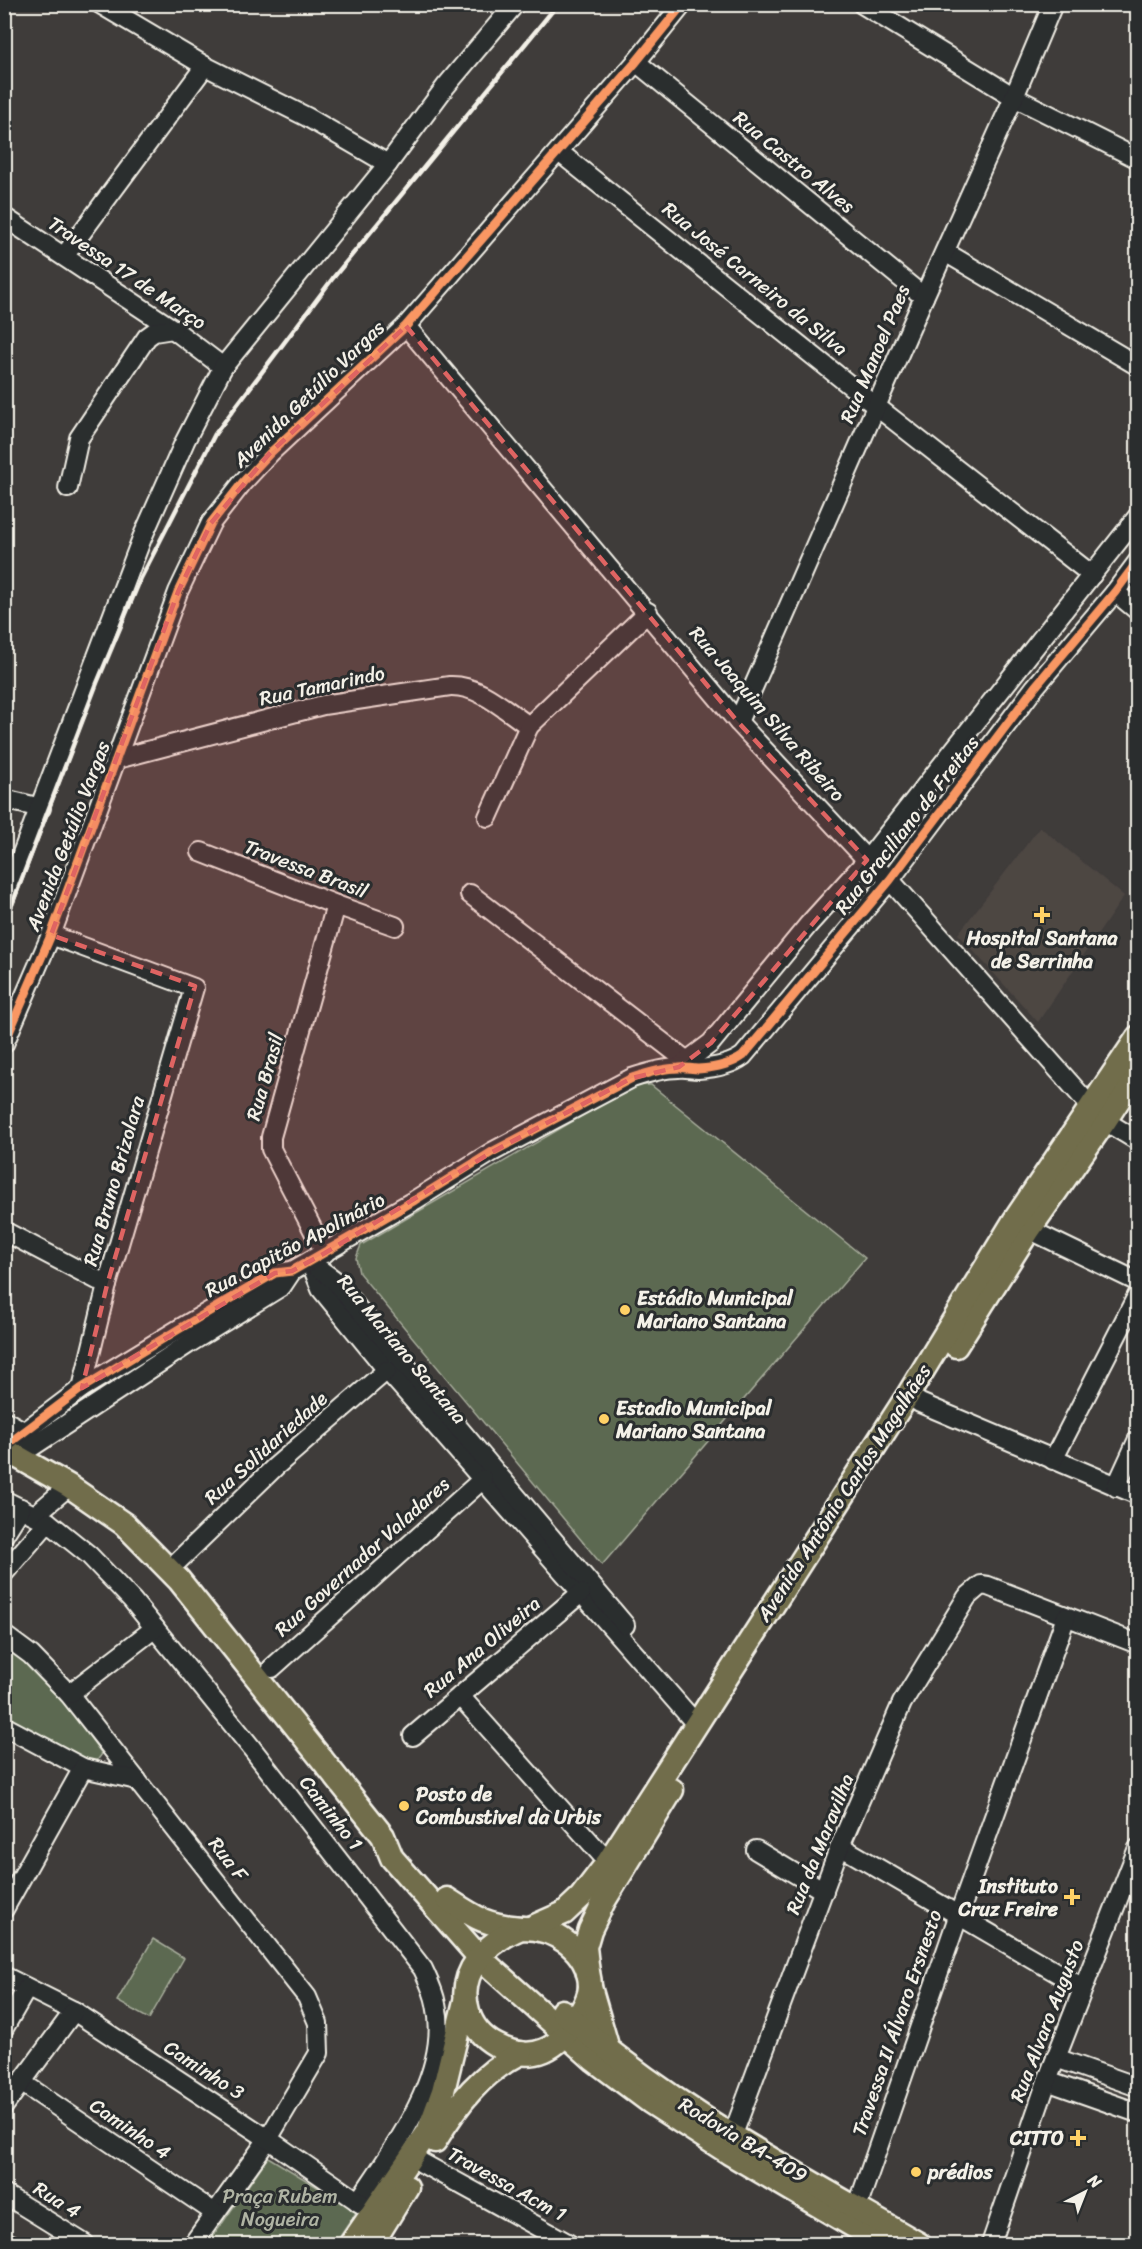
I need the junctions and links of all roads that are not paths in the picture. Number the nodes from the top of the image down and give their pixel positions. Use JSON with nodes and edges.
{"nodes":[{"id":1,"x":100,"y":4,"type":"edge"},
{"id":2,"x":515,"y":4,"type":"edge"},
{"id":3,"x":683,"y":4,"type":"edge"},
{"id":4,"x":862,"y":4,"type":"edge"},
{"id":5,"x":1053,"y":4,"type":"edge"},
{"id":6,"x":636,"y":62,"type":"junction"},
{"id":7,"x":205,"y":66,"type":"junction"},
{"id":8,"x":1014,"y":97,"type":"junction"},
{"id":9,"x":560,"y":152,"type":"junction"},
{"id":10,"x":1137,"y":159,"type":"edge"},
{"id":11,"x":388,"y":164,"type":"junction"},
{"id":12,"x":4,"y":217,"type":"edge"},
{"id":13,"x":945,"y":252,"type":"junction"},
{"id":14,"x":65,"y":255,"type":"junction"},
{"id":15,"x":924,"y":297,"type":"junction"},
{"id":16,"x":406,"y":326,"type":"junction"},
{"id":17,"x":173,"y":328,"type":"junction"},
{"id":18,"x":1137,"y":366,"type":"edge"},
{"id":19,"x":223,"y":367,"type":"junction"},
{"id":20,"x":877,"y":407,"type":"junction"},
{"id":21,"x":68,"y":488,"type":"dead end"},
{"id":22,"x":1137,"y":516,"type":"edge"},
{"id":23,"x":1137,"y":561,"type":"edge"},
{"id":24,"x":1092,"y":574,"type":"junction"},
{"id":25,"x":1115,"y":592,"type":"junction"},
{"id":26,"x":1137,"y":611,"type":"edge"},
{"id":27,"x":648,"y":612,"type":"junction"},
{"id":28,"x":738,"y":722,"type":"junction"},
{"id":29,"x":529,"y":726,"type":"junction"},
{"id":30,"x":117,"y":759,"type":"junction"},
{"id":31,"x":4,"y":799,"type":"edge"},
{"id":32,"x":41,"y":808,"type":"junction"},
{"id":33,"x":488,"y":817,"type":"dead end"},
{"id":34,"x":201,"y":852,"type":"dead end"},
{"id":35,"x":867,"y":860,"type":"junction"},
{"id":36,"x":890,"y":880,"type":"junction"},
{"id":37,"x":470,"y":894,"type":"dead end"},
{"id":38,"x":4,"y":901,"type":"edge"},
{"id":39,"x":336,"y":906,"type":"junction"},
{"id":40,"x":395,"y":926,"type":"dead end"},
{"id":41,"x":51,"y":935,"type":"junction"},
{"id":42,"x":1137,"y":1037,"type":"edge"},
{"id":43,"x":4,"y":1044,"type":"edge"},
{"id":44,"x":688,"y":1066,"type":"junction"},
{"id":45,"x":1137,"y":1070,"type":"edge"},
{"id":46,"x":1098,"y":1115,"type":"junction"},
{"id":47,"x":1137,"y":1141,"type":"edge"},
{"id":48,"x":1021,"y":1226,"type":"junction"},
{"id":49,"x":4,"y":1231,"type":"edge"},
{"id":50,"x":317,"y":1257,"type":"junction"},
{"id":51,"x":1137,"y":1282,"type":"edge"},
{"id":52,"x":107,"y":1286,"type":"junction"},
{"id":53,"x":1137,"y":1294,"type":"edge"},
{"id":54,"x":183,"y":1337,"type":"junction"},
{"id":55,"x":387,"y":1370,"type":"junction"},
{"id":56,"x":82,"y":1388,"type":"junction"},
{"id":57,"x":914,"y":1399,"type":"junction"},
{"id":58,"x":4,"y":1420,"type":"edge"},
{"id":59,"x":25,"y":1431,"type":"junction"},
{"id":60,"x":1137,"y":1439,"type":"edge"},
{"id":61,"x":41,"y":1441,"type":"junction"},
{"id":62,"x":9,"y":1451,"type":"edge"},
{"id":63,"x":1053,"y":1460,"type":"junction"},
{"id":64,"x":483,"y":1479,"type":"junction"},
{"id":65,"x":69,"y":1486,"type":"junction"},
{"id":66,"x":1116,"y":1487,"type":"junction"},
{"id":67,"x":1137,"y":1495,"type":"edge"},
{"id":68,"x":27,"y":1511,"type":"edge"},
{"id":69,"x":4,"y":1535,"type":"edge"},
{"id":70,"x":178,"y":1561,"type":"dead end"},
{"id":71,"x":4,"y":1573,"type":"edge"},
{"id":72,"x":581,"y":1593,"type":"junction"},
{"id":73,"x":1066,"y":1617,"type":"junction"},
{"id":74,"x":155,"y":1628,"type":"junction"},
{"id":75,"x":4,"y":1635,"type":"edge"},
{"id":76,"x":1137,"y":1644,"type":"edge"},
{"id":77,"x":272,"y":1668,"type":"dead end"},
{"id":78,"x":69,"y":1694,"type":"junction"},
{"id":79,"x":460,"y":1696,"type":"junction"},
{"id":80,"x":701,"y":1722,"type":"junction"},
{"id":81,"x":4,"y":1726,"type":"edge"},
{"id":82,"x":413,"y":1736,"type":"dead end"},
{"id":83,"x":83,"y":1768,"type":"junction"},
{"id":84,"x":137,"y":1780,"type":"junction"},
{"id":85,"x":840,"y":1846,"type":"junction"},
{"id":86,"x":1137,"y":1848,"type":"edge"},
{"id":87,"x":756,"y":1850,"type":"dead end"},
{"id":88,"x":608,"y":1862,"type":"junction"},
{"id":89,"x":824,"y":1891,"type":"junction"},
{"id":90,"x":441,"y":1904,"type":"junction"},
{"id":91,"x":4,"y":1909,"type":"edge"},
{"id":92,"x":959,"y":1914,"type":"junction"},
{"id":93,"x":525,"y":1928,"type":"junction"},
{"id":94,"x":485,"y":1952,"type":"junction"},
{"id":95,"x":4,"y":1976,"type":"edge"},
{"id":96,"x":589,"y":1980,"type":"junction"},
{"id":97,"x":1083,"y":1988,"type":"junction"},
{"id":98,"x":27,"y":1989,"type":"junction"},
{"id":99,"x":464,"y":1993,"type":"junction"},
{"id":100,"x":74,"y":2011,"type":"junction"},
{"id":101,"x":4,"y":2028,"type":"edge"},
{"id":102,"x":570,"y":2029,"type":"junction"},
{"id":103,"x":526,"y":2054,"type":"junction"},
{"id":104,"x":601,"y":2055,"type":"junction"},
{"id":105,"x":1056,"y":2058,"type":"junction"},
{"id":106,"x":1047,"y":2081,"type":"junction"},
{"id":107,"x":21,"y":2082,"type":"junction"},
{"id":108,"x":1137,"y":2087,"type":"edge"},
{"id":109,"x":4,"y":2106,"type":"edge"},
{"id":110,"x":1137,"y":2113,"type":"edge"},
{"id":111,"x":732,"y":2137,"type":"junction"},
{"id":112,"x":268,"y":2139,"type":"junction"},
{"id":113,"x":422,"y":2163,"type":"junction"},
{"id":114,"x":4,"y":2194,"type":"edge"},
{"id":115,"x":366,"y":2207,"type":"junction"},
{"id":116,"x":857,"y":2208,"type":"junction"},
{"id":117,"x":215,"y":2213,"type":"junction"},
{"id":118,"x":4,"y":2241,"type":"edge"},
{"id":119,"x":11,"y":2244,"type":"edge"},
{"id":120,"x":85,"y":2244,"type":"edge"},
{"id":121,"x":193,"y":2244,"type":"edge"},
{"id":122,"x":351,"y":2244,"type":"edge"},
{"id":123,"x":372,"y":2244,"type":"edge"},
{"id":124,"x":569,"y":2244,"type":"edge"},
{"id":125,"x":884,"y":2244,"type":"edge"},
{"id":126,"x":919,"y":2244,"type":"edge"},
{"id":127,"x":991,"y":2244,"type":"edge"}],
"edges":[{"from":1,"to":7,"type":"street"},
{"from":2,"to":11,"type":"street","name":"Avenida Getúlio Vargas"},
{"from":3,"to":6,"type":"street","name":"Avenida Getúlio Vargas"},
{"from":4,"to":8,"type":"street"},
{"from":5,"to":8,"type":"street","name":"Rua Manoel Paes"},
{"from":6,"to":9,"type":"street","name":"Avenida Getúlio Vargas"},
{"from":6,"to":15,"type":"street","name":"Rua Castro Alves"},
{"from":7,"to":11,"type":"street"},
{"from":7,"to":14,"type":"street"},
{"from":8,"to":10,"type":"street"},
{"from":8,"to":13,"type":"street","name":"Rua Manoel Paes"},
{"from":9,"to":16,"type":"street","name":"Avenida Getúlio Vargas"},
{"from":9,"to":20,"type":"street","name":"Rua José Carneiro da Silva"},
{"from":11,"to":19,"type":"street","name":"Avenida Getúlio Vargas"},
{"from":12,"to":14,"type":"street","name":"Travessa 17 de Março"},
{"from":13,"to":15,"type":"street","name":"Rua Manoel Paes"},
{"from":13,"to":18,"type":"street"},
{"from":14,"to":17,"type":"street","name":"Travessa 17 de Março"},
{"from":15,"to":20,"type":"street","name":"Rua Manoel Paes"},
{"from":16,"to":27,"type":"street","name":"Rua Joaquim Silva Ribeiro"},
{"from":16,"to":30,"type":"street","name":"Avenida Getúlio Vargas"},
{"from":17,"to":19,"type":"street","name":"Travessa 17 de Março"},
{"from":17,"to":21,"type":"street"},
{"from":19,"to":32,"type":"street","name":"Avenida Getúlio Vargas"},
{"from":20,"to":24,"type":"street","name":"Rua José Carneiro da Silva"},
{"from":20,"to":28,"type":"street","name":"Rua Manoel Paes"},
{"from":22,"to":24,"type":"street","name":"Rua Graciliano de Freitas"},
{"from":23,"to":25,"type":"street","name":"Rua Graciliano de Freitas"},
{"from":24,"to":35,"type":"street","name":"Rua Graciliano de Freitas"},
{"from":25,"to":26,"type":"street"},
{"from":25,"to":36,"type":"street","name":"Rua Graciliano de Freitas"},
{"from":27,"to":28,"type":"street","name":"Rua Joaquim Silva Ribeiro"},
{"from":27,"to":29,"type":"street"},
{"from":28,"to":35,"type":"street","name":"Rua Joaquim Silva Ribeiro"},
{"from":29,"to":30,"type":"street","name":"Rua Tamarindo"},
{"from":29,"to":33,"type":"street"},
{"from":30,"to":41,"type":"street","name":"Avenida Getúlio Vargas"},
{"from":31,"to":32,"type":"street"},
{"from":32,"to":38,"type":"street","name":"Avenida Getúlio Vargas"},
{"from":34,"to":39,"type":"street","name":"Travessa Brasil"},
{"from":35,"to":36,"type":"street","name":"Rua Joaquim Silva Ribeiro"},
{"from":35,"to":44,"type":"street","name":"Rua Graciliano de Freitas"},
{"from":36,"to":44,"type":"street","name":"Rua Graciliano de Freitas"},
{"from":36,"to":46,"type":"street","name":"Rua Joaquim Silva Ribeiro"},
{"from":37,"to":44,"type":"street"},
{"from":39,"to":40,"type":"street","name":"Travessa Brasil"},
{"from":39,"to":50,"type":"street","name":"Rua Brasil"},
{"from":41,"to":43,"type":"street","name":"Avenida Getúlio Vargas"},
{"from":41,"to":52,"type":"street","name":"Rua Bruno Brizolara"},
{"from":42,"to":46,"type":"main road","name":"Avenida Antônio Carlos Magalhães"},
{"from":44,"to":50,"type":"street","name":"Rua Capitão Apolinário"},
{"from":45,"to":46,"type":"main road","name":"Avenida Antônio Carlos Magalhães"},
{"from":46,"to":47,"type":"street","name":"Rua Joaquim Silva Ribeiro"},
{"from":46,"to":48,"type":"main road","name":"Avenida Antônio Carlos Magalhães"},
{"from":48,"to":51,"type":"street"},
{"from":48,"to":57,"type":"main road","name":"Avenida Antônio Carlos Magalhães"},
{"from":49,"to":52,"type":"street"},
{"from":50,"to":54,"type":"street","name":"Rua Capitão Apolinário"},
{"from":50,"to":55,"type":"street","name":"Rua Mariano Santana"},
{"from":50,"to":80,"type":"street","name":"Rua Mariano Santana"},
{"from":52,"to":56,"type":"street","name":"Rua Bruno Brizolara"},
{"from":53,"to":63,"type":"street"},
{"from":54,"to":56,"type":"street","name":"Rua Capitão Apolinário"},
{"from":54,"to":61,"type":"street","name":"Rua Capitão Apolinário"},
{"from":55,"to":64,"type":"street","name":"Rua Mariano Santana"},
{"from":55,"to":70,"type":"street","name":"Rua Solidariedade"},
{"from":56,"to":59,"type":"street","name":"Rua Capitão Apolinário"},
{"from":57,"to":63,"type":"street"},
{"from":57,"to":80,"type":"main road","name":"Avenida Antônio Carlos Magalhães"},
{"from":58,"to":59,"type":"street"},
{"from":59,"to":61,"type":"street"},
{"from":59,"to":62,"type":"street","name":"Rua Capitão Apolinário"},
{"from":60,"to":66,"type":"street"},
{"from":61,"to":62,"type":"street","name":"Rua Capitão Apolinário"},
{"from":62,"to":65,"type":"main road"},
{"from":63,"to":66,"type":"street"},
{"from":64,"to":72,"type":"street","name":"Rua Mariano Santana"},
{"from":64,"to":77,"type":"street","name":"Rua Governador Valadares"},
{"from":65,"to":68,"type":"street"},
{"from":65,"to":90,"type":"main road"},
{"from":66,"to":67,"type":"street"},
{"from":68,"to":69,"type":"street"},
{"from":68,"to":71,"type":"street"},
{"from":68,"to":74,"type":"street","name":"Caminho 1"},
{"from":72,"to":79,"type":"street","name":"Rua Ana Oliveira"},
{"from":72,"to":80,"type":"street","name":"Rua Mariano Santana"},
{"from":73,"to":76,"type":"street"},
{"from":73,"to":85,"type":"street","name":"Rua da Maravilha"},
{"from":73,"to":92,"type":"street","name":"Travessa II Álvaro Ersnesto"},
{"from":74,"to":78,"type":"street"},
{"from":74,"to":115,"type":"street","name":"Caminho 1"},
{"from":75,"to":78,"type":"street","name":"Rua F"},
{"from":78,"to":84,"type":"street","name":"Rua F"},
{"from":79,"to":82,"type":"street","name":"Rua Ana Oliveira"},
{"from":79,"to":88,"type":"street"},
{"from":80,"to":88,"type":"main road","name":"Avenida Antônio Carlos Magalhães"},
{"from":80,"to":96,"type":"main road","name":"Avenida Antônio Carlos Magalhães"},
{"from":81,"to":83,"type":"street"},
{"from":83,"to":84,"type":"street"},
{"from":83,"to":91,"type":"street"},
{"from":84,"to":112,"type":"street","name":"Rua F"},
{"from":85,"to":89,"type":"street","name":"Rua da Maravilha"},
{"from":85,"to":92,"type":"street"},
{"from":86,"to":97,"type":"street","name":"Rua Alvaro Augusto"},
{"from":87,"to":89,"type":"street"},
{"from":88,"to":93,"type":"main road","name":"Avenida Antônio Carlos Magalhães"},
{"from":89,"to":111,"type":"street","name":"Rua da Maravilha"},
{"from":90,"to":93,"type":"main road"},
{"from":90,"to":94,"type":"main road","name":"Rodovia BA-409"},
{"from":90,"to":99,"type":"main road"},
{"from":92,"to":97,"type":"street"},
{"from":92,"to":116,"type":"street","name":"Travessa II Álvaro Ersnesto"},
{"from":93,"to":94,"type":"main road","name":"Avenida Antônio Carlos Magalhães"},
{"from":93,"to":96,"type":"main road"},
{"from":94,"to":99,"type":"main road","name":"Avenida Antônio Carlos Magalhães"},
{"from":94,"to":102,"type":"main road","name":"Rodovia BA-409"},
{"from":95,"to":98,"type":"street","name":"Caminho 3"},
{"from":96,"to":102,"type":"main road","name":"Avenida Antônio Carlos Magalhães"},
{"from":96,"to":104,"type":"main road"},
{"from":97,"to":105,"type":"street","name":"Rua Alvaro Augusto"},
{"from":98,"to":100,"type":"street","name":"Caminho 3"},
{"from":98,"to":101,"type":"street"},
{"from":99,"to":103,"type":"main road"},
{"from":99,"to":115,"type":"main road","name":"Avenida Antônio Carlos Magalhães"},
{"from":100,"to":107,"type":"street"},
{"from":100,"to":112,"type":"street","name":"Caminho 3"},
{"from":102,"to":103,"type":"main road","name":"Avenida Antônio Carlos Magalhães"},
{"from":102,"to":104,"type":"main road","name":"Rodovia BA-409"},
{"from":103,"to":104,"type":"main road"},
{"from":103,"to":113,"type":"main road","name":"Avenida Antônio Carlos Magalhães"},
{"from":104,"to":111,"type":"main road","name":"Rodovia BA-409"},
{"from":104,"to":125,"type":"main road","name":"Rodovia BA-409"},
{"from":105,"to":106,"type":"street","name":"Rua Alvaro Augusto"},
{"from":105,"to":108,"type":"street"},
{"from":106,"to":110,"type":"street"},
{"from":106,"to":127,"type":"street","name":"Rua Alvaro Augusto"},
{"from":107,"to":109,"type":"street"},
{"from":107,"to":117,"type":"street","name":"Caminho 4"},
{"from":111,"to":116,"type":"main road","name":"Rodovia BA-409"},
{"from":112,"to":115,"type":"street","name":"Caminho 3"},
{"from":112,"to":117,"type":"street"},
{"from":113,"to":123,"type":"main road","name":"Avenida Antônio Carlos Magalhães"},
{"from":113,"to":124,"type":"street","name":"Travessa Acm 1"},
{"from":114,"to":120,"type":"street","name":"Rua 4"},
{"from":115,"to":122,"type":"main road","name":"Avenida Antônio Carlos Magalhães"},
{"from":116,"to":126,"type":"main road","name":"Rodovia BA-409"},
{"from":117,"to":121,"type":"street"},
{"from":118,"to":119,"type":"street"}]}
